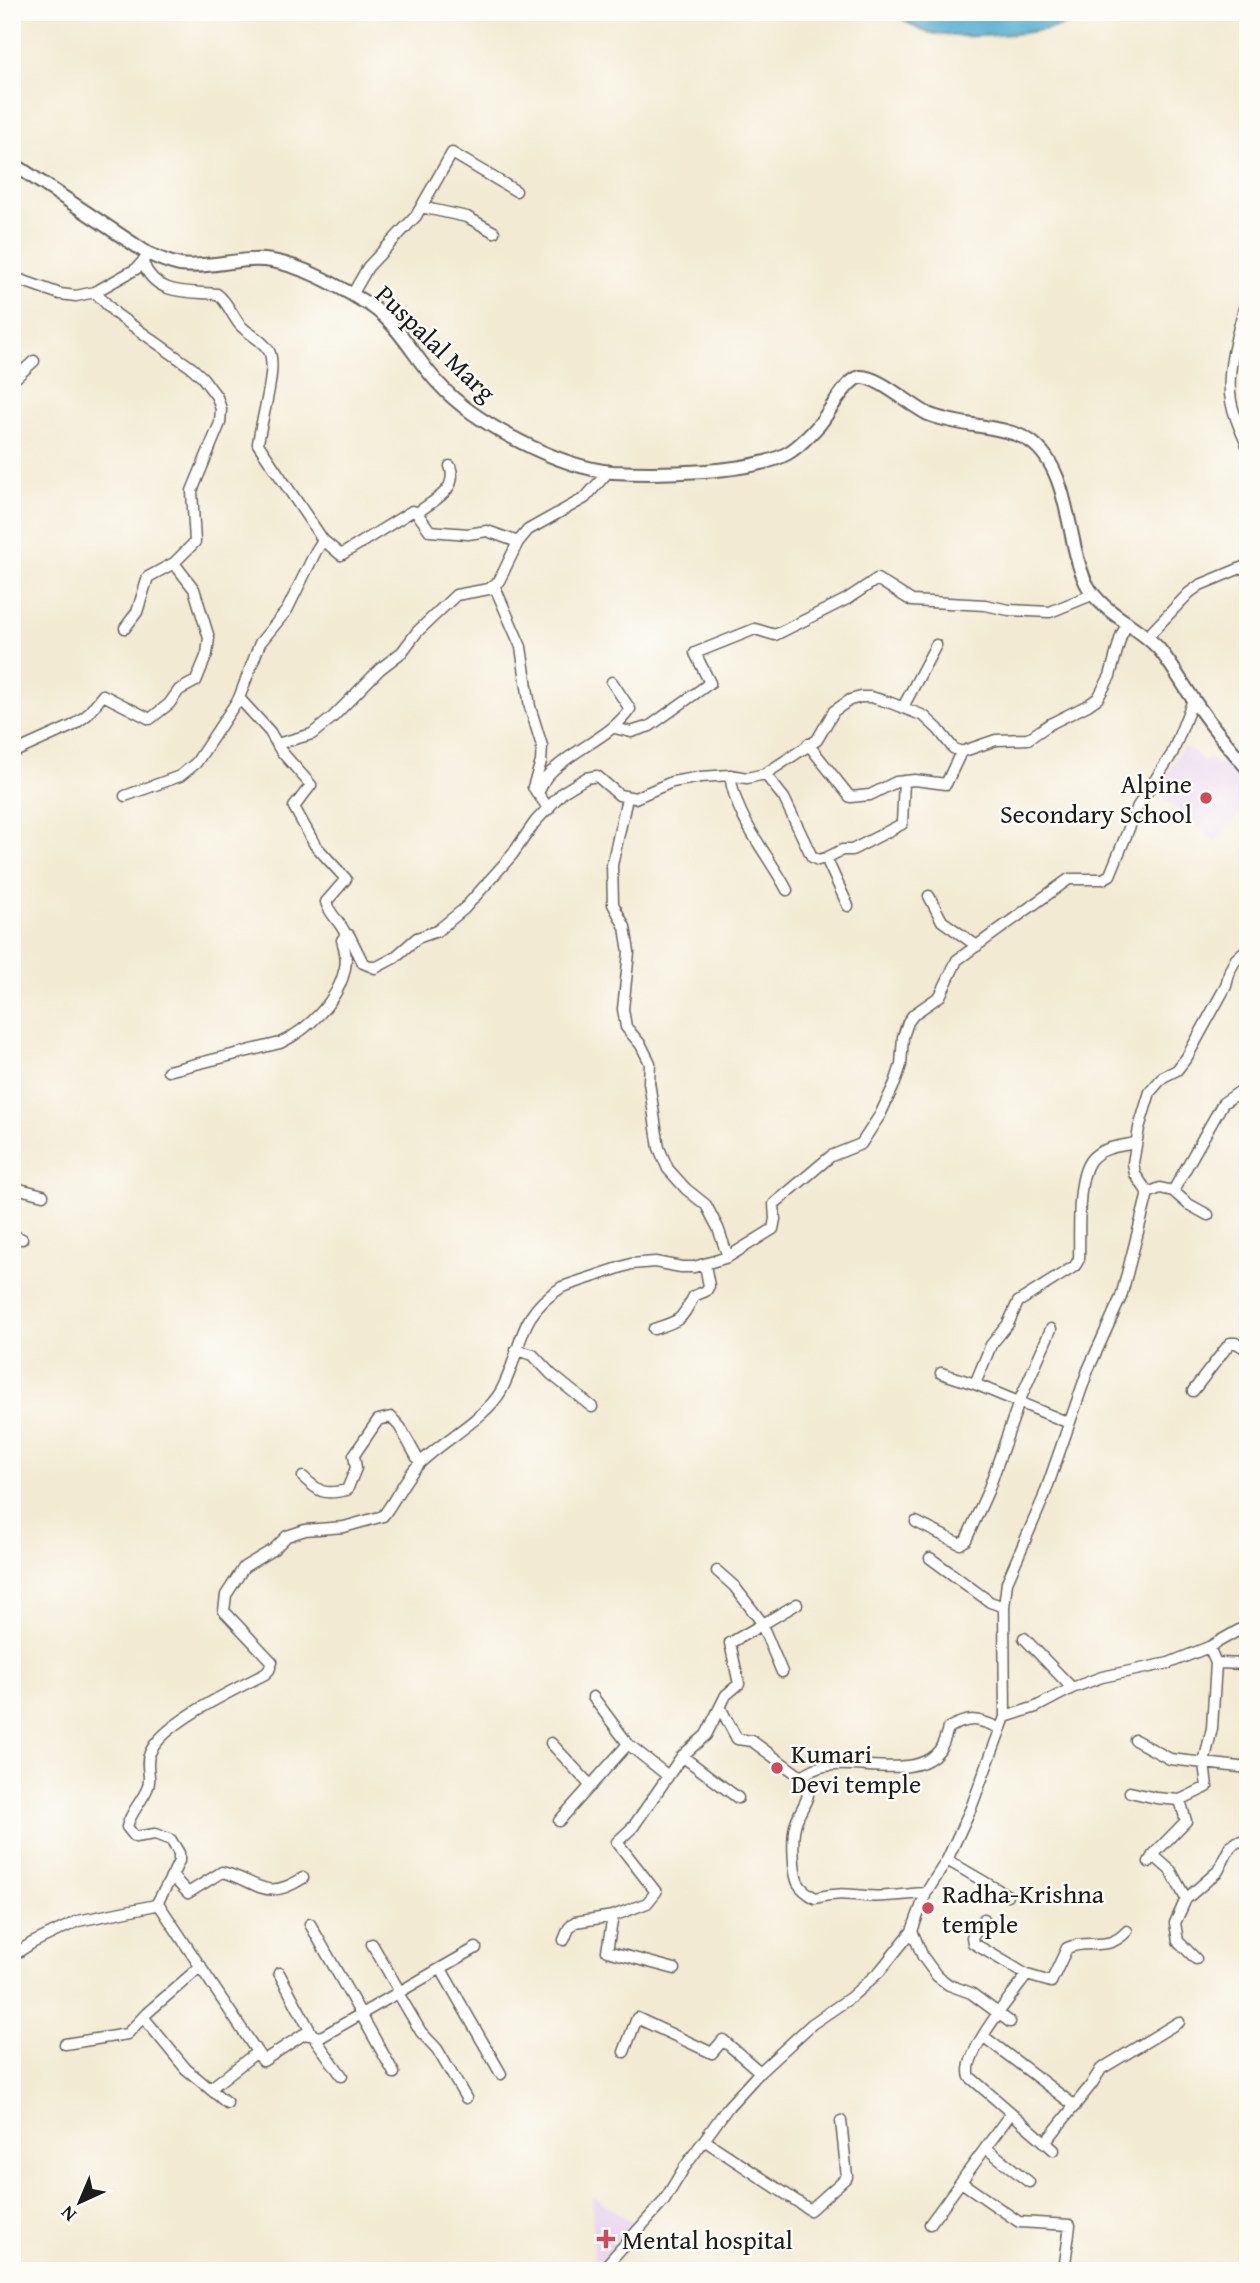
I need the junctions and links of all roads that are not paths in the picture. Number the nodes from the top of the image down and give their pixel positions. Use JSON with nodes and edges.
{"nodes":[{"id":1,"x":12,"y":163,"type":"edge"},
{"id":2,"x":516,"y":191,"type":"dead end"},
{"id":3,"x":421,"y":207,"type":"junction"},
{"id":4,"x":494,"y":233,"type":"dead end"},
{"id":5,"x":145,"y":258,"type":"junction"},
{"id":6,"x":12,"y":277,"type":"edge"},
{"id":7,"x":95,"y":292,"type":"junction"},
{"id":8,"x":1248,"y":293,"type":"edge"},
{"id":9,"x":352,"y":295,"type":"junction"},
{"id":10,"x":34,"y":361,"type":"dead end"},
{"id":11,"x":13,"y":378,"type":"edge"},
{"id":12,"x":1248,"y":447,"type":"edge"},
{"id":13,"x":450,"y":466,"type":"dead end"},
{"id":14,"x":608,"y":471,"type":"junction"},
{"id":15,"x":417,"y":513,"type":"junction"},
{"id":16,"x":323,"y":540,"type":"junction"},
{"id":17,"x":518,"y":542,"type":"junction"},
{"id":18,"x":174,"y":563,"type":"junction"},
{"id":19,"x":1248,"y":565,"type":"edge"},
{"id":20,"x":494,"y":585,"type":"junction"},
{"id":21,"x":1094,"y":594,"type":"junction"},
{"id":22,"x":1128,"y":622,"type":"junction"},
{"id":23,"x":125,"y":628,"type":"dead end"},
{"id":24,"x":1147,"y":637,"type":"junction"},
{"id":25,"x":936,"y":645,"type":"dead end"},
{"id":26,"x":612,"y":682,"type":"dead end"},
{"id":27,"x":239,"y":698,"type":"junction"},
{"id":28,"x":1193,"y":700,"type":"junction"},
{"id":29,"x":903,"y":707,"type":"junction"},
{"id":30,"x":615,"y":728,"type":"junction"},
{"id":31,"x":277,"y":744,"type":"junction"},
{"id":32,"x":808,"y":744,"type":"junction"},
{"id":33,"x":961,"y":752,"type":"junction"},
{"id":34,"x":12,"y":753,"type":"edge"},
{"id":35,"x":1248,"y":769,"type":"edge"},
{"id":36,"x":765,"y":774,"type":"junction"},
{"id":37,"x":730,"y":775,"type":"junction"},
{"id":38,"x":904,"y":781,"type":"junction"},
{"id":39,"x":537,"y":794,"type":"junction"},
{"id":40,"x":125,"y":796,"type":"dead end"},
{"id":41,"x":627,"y":798,"type":"junction"},
{"id":42,"x":550,"y":808,"type":"junction"},
{"id":43,"x":825,"y":858,"type":"junction"},
{"id":44,"x":787,"y":890,"type":"dead end"},
{"id":45,"x":929,"y":896,"type":"dead end"},
{"id":46,"x":848,"y":906,"type":"dead end"},
{"id":47,"x":345,"y":934,"type":"junction"},
{"id":48,"x":977,"y":946,"type":"junction"},
{"id":49,"x":1248,"y":948,"type":"edge"},
{"id":50,"x":168,"y":1071,"type":"dead end"},
{"id":51,"x":1248,"y":1086,"type":"edge"},
{"id":52,"x":1136,"y":1143,"type":"junction"},
{"id":53,"x":12,"y":1187,"type":"edge"},
{"id":54,"x":1173,"y":1191,"type":"junction"},
{"id":55,"x":1148,"y":1193,"type":"junction"},
{"id":56,"x":43,"y":1195,"type":"dead end"},
{"id":57,"x":1208,"y":1215,"type":"dead end"},
{"id":58,"x":728,"y":1256,"type":"junction"},
{"id":59,"x":705,"y":1265,"type":"junction"},
{"id":60,"x":654,"y":1329,"type":"dead end"},
{"id":61,"x":1051,"y":1329,"type":"dead end"},
{"id":62,"x":516,"y":1350,"type":"junction"},
{"id":63,"x":1248,"y":1350,"type":"edge"},
{"id":64,"x":941,"y":1373,"type":"dead end"},
{"id":65,"x":975,"y":1384,"type":"junction"},
{"id":66,"x":1193,"y":1391,"type":"dead end"},
{"id":67,"x":1019,"y":1402,"type":"junction"},
{"id":68,"x":592,"y":1407,"type":"dead end"},
{"id":69,"x":1069,"y":1423,"type":"junction"},
{"id":70,"x":420,"y":1463,"type":"junction"},
{"id":71,"x":303,"y":1477,"type":"dead end"},
{"id":72,"x":916,"y":1522,"type":"dead end"},
{"id":73,"x":930,"y":1558,"type":"dead end"},
{"id":74,"x":717,"y":1571,"type":"dead end"},
{"id":75,"x":797,"y":1604,"type":"dead end"},
{"id":76,"x":1004,"y":1607,"type":"junction"},
{"id":77,"x":763,"y":1624,"type":"junction"},
{"id":78,"x":1248,"y":1625,"type":"edge"},
{"id":79,"x":1024,"y":1638,"type":"dead end"},
{"id":80,"x":1209,"y":1647,"type":"junction"},
{"id":81,"x":1216,"y":1664,"type":"junction"},
{"id":82,"x":1248,"y":1664,"type":"edge"},
{"id":83,"x":782,"y":1672,"type":"dead end"},
{"id":84,"x":1072,"y":1688,"type":"junction"},
{"id":85,"x":593,"y":1697,"type":"dead end"},
{"id":86,"x":721,"y":1709,"type":"junction"},
{"id":87,"x":1005,"y":1717,"type":"junction"},
{"id":88,"x":999,"y":1728,"type":"junction"},
{"id":89,"x":1135,"y":1740,"type":"dead end"},
{"id":90,"x":551,"y":1743,"type":"dead end"},
{"id":91,"x":628,"y":1744,"type":"junction"},
{"id":92,"x":682,"y":1756,"type":"junction"},
{"id":93,"x":1204,"y":1763,"type":"junction"},
{"id":94,"x":1248,"y":1768,"type":"edge"},
{"id":95,"x":668,"y":1776,"type":"junction"},
{"id":96,"x":801,"y":1777,"type":"junction"},
{"id":97,"x":591,"y":1786,"type":"junction"},
{"id":98,"x":1130,"y":1792,"type":"dead end"},
{"id":99,"x":738,"y":1798,"type":"dead end"},
{"id":100,"x":1180,"y":1800,"type":"junction"},
{"id":101,"x":559,"y":1821,"type":"dead end"},
{"id":102,"x":1248,"y":1840,"type":"edge"},
{"id":103,"x":947,"y":1860,"type":"junction"},
{"id":104,"x":172,"y":1876,"type":"junction"},
{"id":105,"x":303,"y":1878,"type":"dead end"},
{"id":106,"x":926,"y":1893,"type":"junction"},
{"id":107,"x":1007,"y":1895,"type":"dead end"},
{"id":108,"x":1186,"y":1899,"type":"junction"},
{"id":109,"x":158,"y":1902,"type":"junction"},
{"id":110,"x":613,"y":1916,"type":"junction"},
{"id":111,"x":984,"y":1919,"type":"dead end"},
{"id":112,"x":310,"y":1924,"type":"dead end"},
{"id":113,"x":912,"y":1931,"type":"junction"},
{"id":114,"x":1127,"y":1931,"type":"dead end"},
{"id":115,"x":564,"y":1940,"type":"dead end"},
{"id":116,"x":372,"y":1944,"type":"dead end"},
{"id":117,"x":476,"y":1948,"type":"dead end"},
{"id":118,"x":12,"y":1956,"type":"edge"},
{"id":119,"x":1196,"y":1959,"type":"dead end"},
{"id":120,"x":201,"y":1966,"type":"junction"},
{"id":121,"x":441,"y":1969,"type":"junction"},
{"id":122,"x":675,"y":1969,"type":"dead end"},
{"id":123,"x":279,"y":1973,"type":"dead end"},
{"id":124,"x":1027,"y":1975,"type":"junction"},
{"id":125,"x":399,"y":1992,"type":"junction"},
{"id":126,"x":999,"y":2013,"type":"junction"},
{"id":127,"x":360,"y":2015,"type":"junction"},
{"id":128,"x":144,"y":2018,"type":"junction"},
{"id":129,"x":1010,"y":2022,"type":"dead end"},
{"id":130,"x":1179,"y":2022,"type":"dead end"},
{"id":131,"x":313,"y":2036,"type":"junction"},
{"id":132,"x":984,"y":2036,"type":"junction"},
{"id":133,"x":65,"y":2044,"type":"dead end"},
{"id":134,"x":257,"y":2052,"type":"junction"},
{"id":135,"x":624,"y":2052,"type":"dead end"},
{"id":136,"x":760,"y":2072,"type":"junction"},
{"id":137,"x":394,"y":2073,"type":"dead end"},
{"id":138,"x":501,"y":2074,"type":"dead end"},
{"id":139,"x":342,"y":2076,"type":"dead end"},
{"id":140,"x":211,"y":2088,"type":"junction"},
{"id":141,"x":466,"y":2098,"type":"dead end"},
{"id":142,"x":227,"y":2103,"type":"dead end"},
{"id":143,"x":1074,"y":2106,"type":"junction"},
{"id":144,"x":1011,"y":2113,"type":"junction"},
{"id":145,"x":841,"y":2121,"type":"dead end"},
{"id":146,"x":704,"y":2140,"type":"junction"},
{"id":147,"x":1045,"y":2143,"type":"junction"},
{"id":148,"x":986,"y":2148,"type":"junction"},
{"id":149,"x":1054,"y":2150,"type":"dead end"},
{"id":150,"x":961,"y":2182,"type":"junction"},
{"id":151,"x":1029,"y":2182,"type":"dead end"},
{"id":152,"x":930,"y":2224,"type":"dead end"},
{"id":153,"x":605,"y":2267,"type":"edge"},
{"id":154,"x":618,"y":2271,"type":"edge"},
{"id":155,"x":1064,"y":2271,"type":"edge"}],
"edges":[{"from":1,"to":5,"type":"main road","name":"Puspalal Marg"},
{"from":2,"to":3,"type":"street"},
{"from":3,"to":4,"type":"street"},
{"from":3,"to":9,"type":"street"},
{"from":5,"to":7,"type":"street"},
{"from":5,"to":9,"type":"main road","name":"Puspalal Marg"},
{"from":5,"to":16,"type":"street"},
{"from":6,"to":7,"type":"street"},
{"from":7,"to":18,"type":"street"},
{"from":8,"to":12,"type":"street"},
{"from":9,"to":14,"type":"main road","name":"Puspalal Marg"},
{"from":10,"to":11,"type":"street"},
{"from":13,"to":15,"type":"street"},
{"from":14,"to":17,"type":"street"},
{"from":14,"to":21,"type":"main road","name":"Puspalal Marg"},
{"from":15,"to":16,"type":"street"},
{"from":15,"to":17,"type":"street"},
{"from":16,"to":27,"type":"street"},
{"from":17,"to":20,"type":"street"},
{"from":18,"to":23,"type":"street"},
{"from":18,"to":34,"type":"street"},
{"from":19,"to":24,"type":"street"},
{"from":20,"to":31,"type":"street"},
{"from":20,"to":39,"type":"street"},
{"from":21,"to":22,"type":"main road","name":"Puspalal Marg"},
{"from":21,"to":30,"type":"street"},
{"from":22,"to":24,"type":"main road","name":"Puspalal Marg"},
{"from":22,"to":33,"type":"street"},
{"from":24,"to":28,"type":"main road","name":"Puspalal Marg"},
{"from":25,"to":29,"type":"street"},
{"from":26,"to":30,"type":"street"},
{"from":27,"to":31,"type":"street"},
{"from":27,"to":40,"type":"street"},
{"from":28,"to":35,"type":"main road","name":"Puspalal Marg"},
{"from":28,"to":48,"type":"street"},
{"from":29,"to":32,"type":"street"},
{"from":29,"to":33,"type":"street"},
{"from":30,"to":39,"type":"street"},
{"from":31,"to":47,"type":"street"},
{"from":32,"to":36,"type":"street"},
{"from":32,"to":38,"type":"street"},
{"from":33,"to":38,"type":"street"},
{"from":36,"to":37,"type":"street"},
{"from":36,"to":43,"type":"street"},
{"from":37,"to":41,"type":"street"},
{"from":37,"to":44,"type":"street"},
{"from":38,"to":43,"type":"street"},
{"from":39,"to":42,"type":"street"},
{"from":41,"to":42,"type":"street"},
{"from":41,"to":58,"type":"street"},
{"from":42,"to":47,"type":"street"},
{"from":43,"to":46,"type":"street"},
{"from":45,"to":48,"type":"street"},
{"from":47,"to":50,"type":"street"},
{"from":48,"to":58,"type":"street"},
{"from":49,"to":52,"type":"street"},
{"from":51,"to":54,"type":"street"},
{"from":52,"to":55,"type":"street"},
{"from":52,"to":65,"type":"street"},
{"from":53,"to":56,"type":"street"},
{"from":54,"to":55,"type":"street"},
{"from":54,"to":57,"type":"street"},
{"from":55,"to":69,"type":"street"},
{"from":58,"to":59,"type":"street"},
{"from":59,"to":60,"type":"street"},
{"from":59,"to":62,"type":"street"},
{"from":61,"to":67,"type":"street"},
{"from":62,"to":68,"type":"street"},
{"from":62,"to":70,"type":"street"},
{"from":63,"to":66,"type":"street"},
{"from":64,"to":65,"type":"street"},
{"from":65,"to":67,"type":"street"},
{"from":67,"to":69,"type":"street"},
{"from":67,"to":72,"type":"street"},
{"from":69,"to":76,"type":"street"},
{"from":70,"to":71,"type":"street"},
{"from":70,"to":104,"type":"street"},
{"from":73,"to":76,"type":"street"},
{"from":74,"to":77,"type":"street"},
{"from":75,"to":77,"type":"street"},
{"from":76,"to":87,"type":"street"},
{"from":77,"to":83,"type":"street"},
{"from":77,"to":86,"type":"street"},
{"from":78,"to":80,"type":"street"},
{"from":79,"to":84,"type":"street"},
{"from":80,"to":81,"type":"street"},
{"from":80,"to":84,"type":"street"},
{"from":81,"to":82,"type":"street"},
{"from":81,"to":93,"type":"street"},
{"from":84,"to":87,"type":"street"},
{"from":85,"to":91,"type":"street"},
{"from":86,"to":92,"type":"street"},
{"from":86,"to":96,"type":"street"},
{"from":87,"to":88,"type":"street"},
{"from":88,"to":96,"type":"street"},
{"from":88,"to":103,"type":"street"},
{"from":89,"to":93,"type":"street"},
{"from":90,"to":97,"type":"street"},
{"from":91,"to":95,"type":"street"},
{"from":91,"to":97,"type":"street"},
{"from":92,"to":95,"type":"street"},
{"from":92,"to":99,"type":"street"},
{"from":93,"to":94,"type":"street"},
{"from":93,"to":100,"type":"street"},
{"from":95,"to":110,"type":"street"},
{"from":96,"to":106,"type":"street"},
{"from":97,"to":101,"type":"street"},
{"from":98,"to":100,"type":"street"},
{"from":100,"to":108,"type":"street"},
{"from":102,"to":108,"type":"street"},
{"from":103,"to":106,"type":"street"},
{"from":103,"to":107,"type":"street"},
{"from":104,"to":105,"type":"street"},
{"from":104,"to":109,"type":"street"},
{"from":106,"to":113,"type":"street"},
{"from":108,"to":119,"type":"street"},
{"from":109,"to":118,"type":"street"},
{"from":109,"to":120,"type":"street"},
{"from":110,"to":115,"type":"street"},
{"from":110,"to":122,"type":"street"},
{"from":111,"to":124,"type":"street"},
{"from":112,"to":127,"type":"street"},
{"from":113,"to":126,"type":"street"},
{"from":113,"to":136,"type":"street"},
{"from":114,"to":124,"type":"street"},
{"from":116,"to":125,"type":"street"},
{"from":117,"to":121,"type":"street"},
{"from":120,"to":128,"type":"street"},
{"from":120,"to":134,"type":"street"},
{"from":121,"to":125,"type":"street"},
{"from":121,"to":138,"type":"street"},
{"from":123,"to":131,"type":"street"},
{"from":124,"to":126,"type":"street"},
{"from":125,"to":127,"type":"street"},
{"from":125,"to":141,"type":"street"},
{"from":126,"to":129,"type":"street"},
{"from":126,"to":132,"type":"street"},
{"from":127,"to":131,"type":"street"},
{"from":127,"to":137,"type":"street"},
{"from":128,"to":133,"type":"street"},
{"from":128,"to":140,"type":"street"},
{"from":130,"to":143,"type":"street"},
{"from":131,"to":134,"type":"street"},
{"from":131,"to":139,"type":"street"},
{"from":132,"to":143,"type":"street"},
{"from":132,"to":144,"type":"street"},
{"from":134,"to":140,"type":"street"},
{"from":135,"to":136,"type":"street"},
{"from":136,"to":146,"type":"street"},
{"from":140,"to":142,"type":"street"},
{"from":143,"to":147,"type":"street"},
{"from":144,"to":147,"type":"street"},
{"from":144,"to":148,"type":"street"},
{"from":145,"to":146,"type":"street"},
{"from":146,"to":153,"type":"street"},
{"from":147,"to":149,"type":"street"},
{"from":148,"to":150,"type":"street"},
{"from":148,"to":151,"type":"street"},
{"from":150,"to":152,"type":"street"},
{"from":150,"to":155,"type":"street"},
{"from":153,"to":154,"type":"street"}]}
